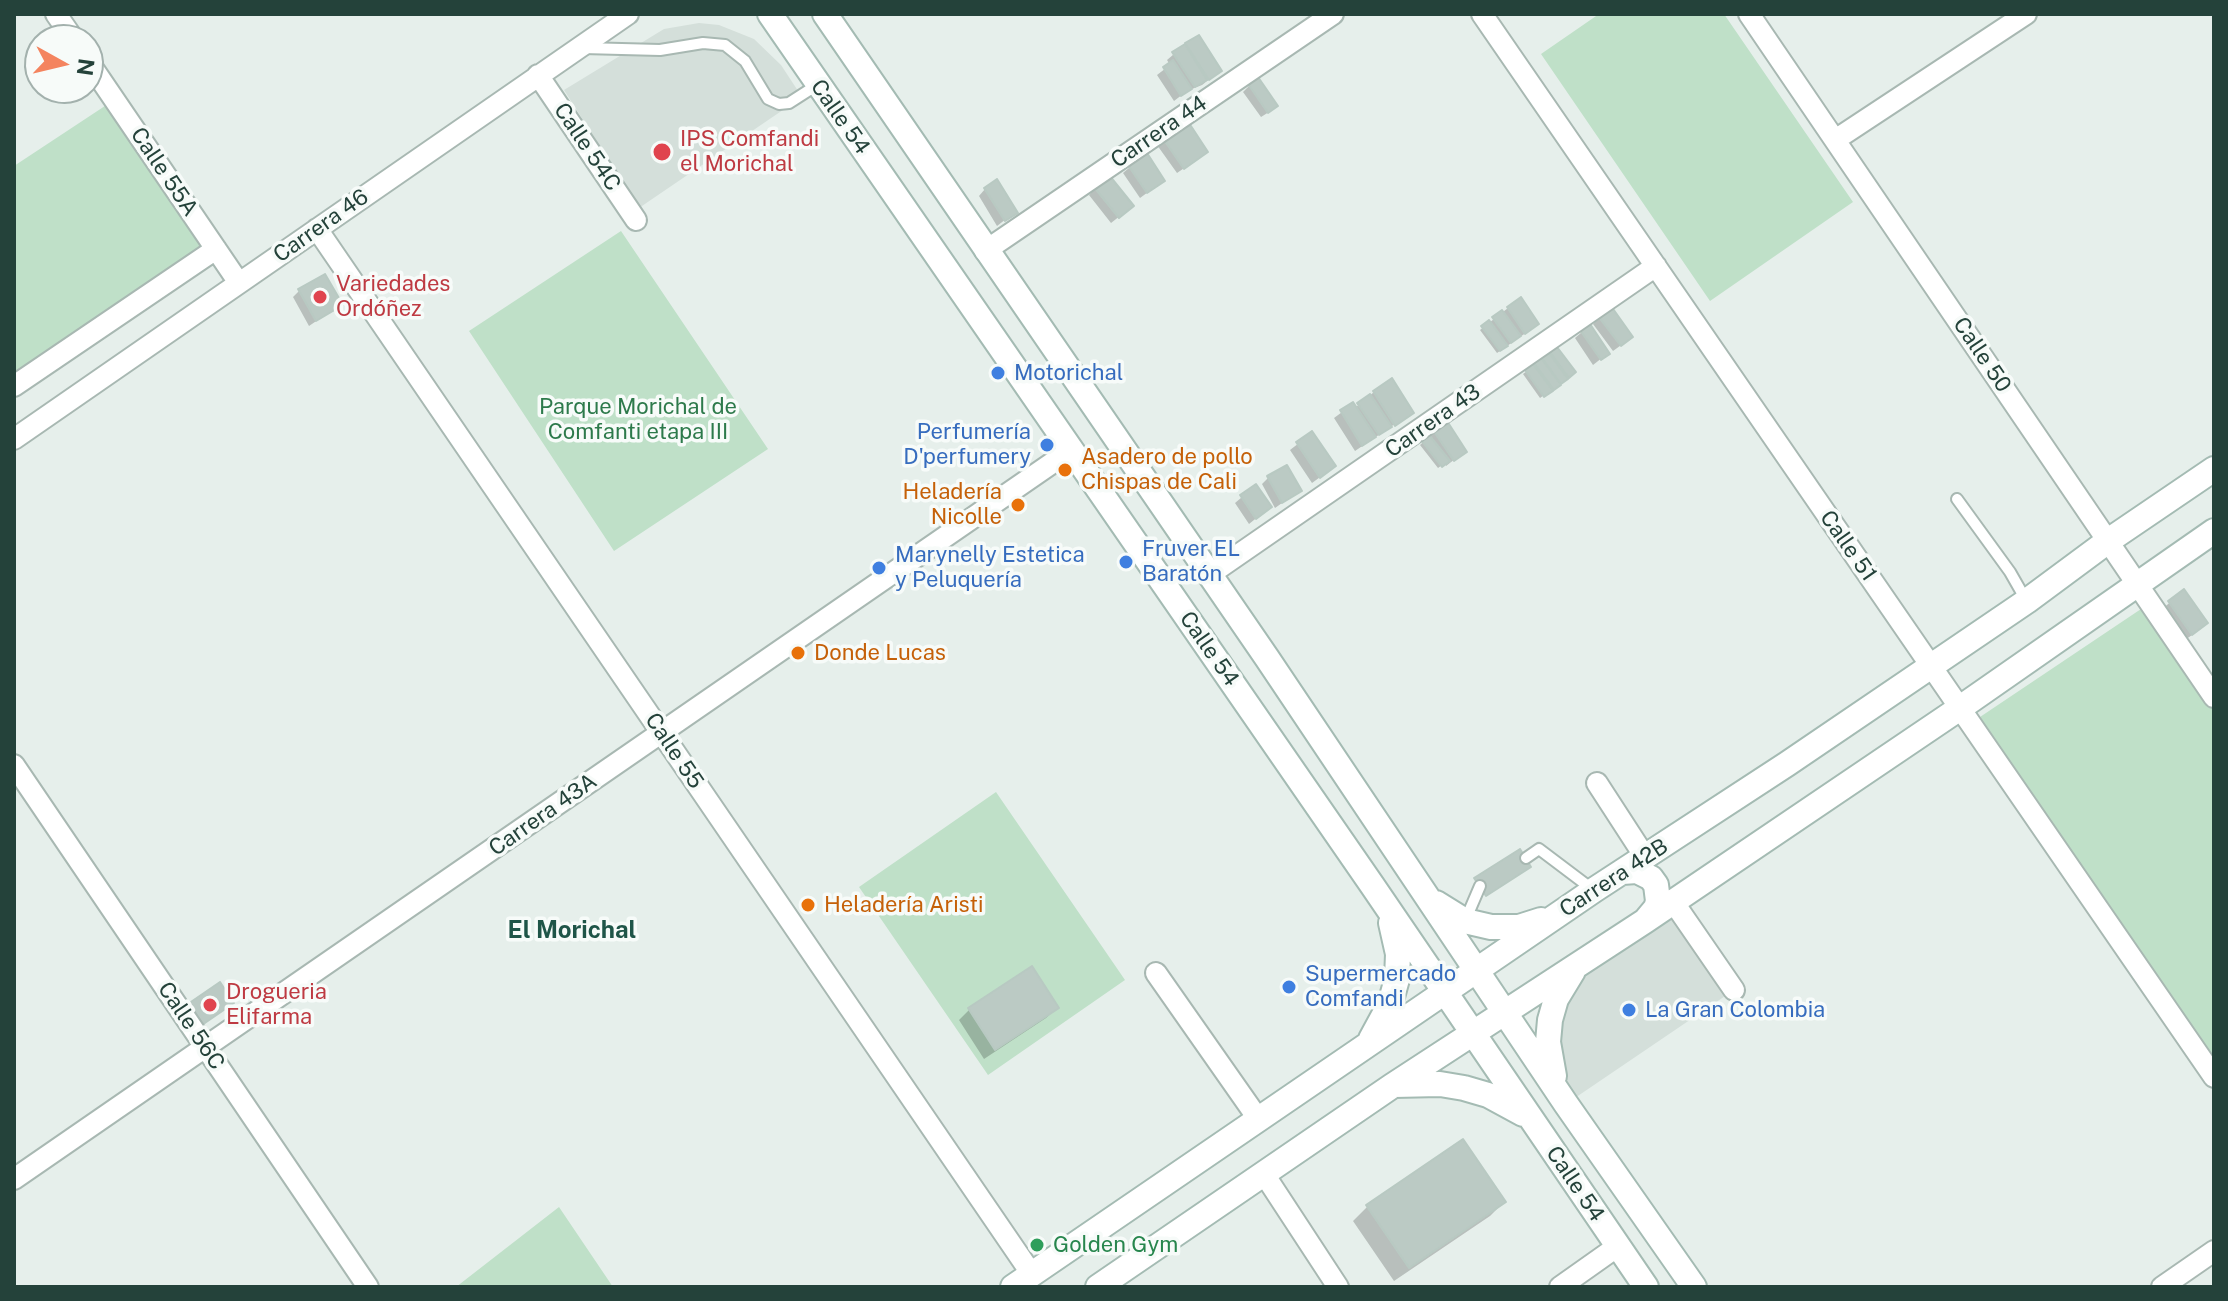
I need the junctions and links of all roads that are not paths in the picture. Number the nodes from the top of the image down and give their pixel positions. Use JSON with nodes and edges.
{"nodes":[{"id":1,"x":628,"y":14,"type":"edge"},
{"id":2,"x":825,"y":14,"type":"edge"},
{"id":3,"x":1333,"y":14,"type":"edge"},
{"id":4,"x":1482,"y":14,"type":"edge"},
{"id":5,"x":1749,"y":14,"type":"edge"},
{"id":6,"x":2026,"y":14,"type":"edge"},
{"id":7,"x":769,"y":18,"type":"edge"},
{"id":8,"x":577,"y":48,"type":"junction"},
{"id":9,"x":538,"y":75,"type":"junction"},
{"id":10,"x":104,"y":84,"type":"edge"},
{"id":11,"x":818,"y":85,"type":"junction"},
{"id":12,"x":1835,"y":140,"type":"junction"},
{"id":13,"x":636,"y":220,"type":"dead end"},
{"id":14,"x":317,"y":229,"type":"junction"},
{"id":15,"x":216,"y":249,"type":"junction"},
{"id":16,"x":985,"y":251,"type":"junction"},
{"id":17,"x":1656,"y":266,"type":"junction"},
{"id":18,"x":239,"y":283,"type":"junction"},
{"id":19,"x":14,"y":386,"type":"edge"},
{"id":20,"x":14,"y":439,"type":"edge"},
{"id":21,"x":1071,"y":450,"type":"junction"},
{"id":22,"x":2214,"y":469,"type":"edge"},
{"id":23,"x":1957,"y":499,"type":"dead end"},
{"id":24,"x":2214,"y":531,"type":"edge"},
{"id":25,"x":2108,"y":541,"type":"junction"},
{"id":26,"x":1209,"y":575,"type":"junction"},
{"id":27,"x":2137,"y":584,"type":"junction"},
{"id":28,"x":2027,"y":601,"type":"junction"},
{"id":29,"x":1931,"y":666,"type":"junction"},
{"id":30,"x":2214,"y":697,"type":"edge"},
{"id":31,"x":1960,"y":708,"type":"junction"},
{"id":32,"x":661,"y":732,"type":"junction"},
{"id":33,"x":14,"y":765,"type":"edge"},
{"id":34,"x":1597,"y":783,"type":"dead end"},
{"id":35,"x":1645,"y":857,"type":"junction"},
{"id":36,"x":1526,"y":858,"type":"dead end"},
{"id":37,"x":1622,"y":872,"type":"junction"},
{"id":38,"x":1372,"y":885,"type":"junction"},
{"id":39,"x":1480,"y":886,"type":"dead end"},
{"id":40,"x":1594,"y":890,"type":"junction"},
{"id":41,"x":1425,"y":891,"type":"junction"},
{"id":42,"x":1672,"y":900,"type":"junction"},
{"id":43,"x":1558,"y":915,"type":"junction"},
{"id":44,"x":1465,"y":921,"type":"junction"},
{"id":45,"x":1645,"y":921,"type":"junction"},
{"id":46,"x":1580,"y":962,"type":"junction"},
{"id":47,"x":1478,"y":971,"type":"junction"},
{"id":48,"x":1156,"y":973,"type":"dead end"},
{"id":49,"x":1734,"y":990,"type":"dead end"},
{"id":50,"x":1444,"y":994,"type":"junction"},
{"id":51,"x":1506,"y":1012,"type":"junction"},
{"id":52,"x":1472,"y":1035,"type":"junction"},
{"id":53,"x":206,"y":1048,"type":"junction"},
{"id":54,"x":1365,"y":1048,"type":"junction"},
{"id":55,"x":2214,"y":1077,"type":"edge"},
{"id":56,"x":1392,"y":1086,"type":"junction"},
{"id":57,"x":1566,"y":1104,"type":"junction"},
{"id":58,"x":1259,"y":1120,"type":"junction"},
{"id":59,"x":1531,"y":1120,"type":"junction"},
{"id":60,"x":1264,"y":1174,"type":"junction"},
{"id":61,"x":14,"y":1179,"type":"edge"},
{"id":62,"x":1618,"y":1246,"type":"junction"},
{"id":63,"x":2214,"y":1251,"type":"edge"},
{"id":64,"x":1022,"y":1280,"type":"edge"},
{"id":65,"x":368,"y":1287,"type":"edge"},
{"id":66,"x":1098,"y":1287,"type":"edge"},
{"id":67,"x":1338,"y":1287,"type":"edge"},
{"id":68,"x":1560,"y":1287,"type":"edge"},
{"id":69,"x":1646,"y":1287,"type":"edge"},
{"id":70,"x":1694,"y":1287,"type":"edge"},
{"id":71,"x":2162,"y":1287,"type":"edge"}],
"edges":[{"from":1,"to":8,"type":"street","name":"Carrera 46"},
{"from":2,"to":16,"type":"main road","name":"Calle 54"},
{"from":3,"to":16,"type":"street","name":"Carrera 44"},
{"from":4,"to":17,"type":"street","name":"Calle 51"},
{"from":5,"to":12,"type":"street","name":"Calle 50"},
{"from":6,"to":12,"type":"street"},
{"from":7,"to":11,"type":"main road","name":"Calle 54"},
{"from":8,"to":9,"type":"street","name":"Carrera 46"},
{"from":8,"to":11,"type":"lane"},
{"from":9,"to":13,"type":"street","name":"Calle 54C"},
{"from":9,"to":14,"type":"street","name":"Carrera 46"},
{"from":10,"to":15,"type":"street","name":"Calle 55A"},
{"from":11,"to":21,"type":"main road","name":"Calle 54"},
{"from":12,"to":25,"type":"street","name":"Calle 50"},
{"from":14,"to":18,"type":"street","name":"Carrera 46"},
{"from":14,"to":32,"type":"street","name":"Calle 55"},
{"from":15,"to":18,"type":"street","name":"Calle 55A"},
{"from":15,"to":19,"type":"street"},
{"from":16,"to":26,"type":"main road","name":"Calle 54"},
{"from":17,"to":26,"type":"street","name":"Carrera 43"},
{"from":17,"to":29,"type":"street","name":"Calle 51"},
{"from":18,"to":20,"type":"street","name":"Carrera 46"},
{"from":21,"to":32,"type":"street","name":"Carrera 43A"},
{"from":21,"to":38,"type":"main road","name":"Calle 54"},
{"from":22,"to":25,"type":"main road","name":"Carrera 42B"},
{"from":23,"to":28,"type":"lane"},
{"from":24,"to":27,"type":"main road"},
{"from":25,"to":27,"type":"street","name":"Calle 50"},
{"from":25,"to":28,"type":"main road","name":"Carrera 42B"},
{"from":26,"to":41,"type":"main road","name":"Calle 54"},
{"from":27,"to":30,"type":"street","name":"Calle 50"},
{"from":27,"to":31,"type":"main road"},
{"from":28,"to":29,"type":"main road","name":"Carrera 42B"},
{"from":29,"to":31,"type":"street","name":"Calle 51"},
{"from":29,"to":35,"type":"main road","name":"Carrera 42B"},
{"from":31,"to":42,"type":"main road"},
{"from":31,"to":55,"type":"street","name":"Calle 51"},
{"from":32,"to":53,"type":"street","name":"Carrera 43A"},
{"from":32,"to":64,"type":"street","name":"Calle 55"},
{"from":33,"to":53,"type":"street","name":"Calle 56C"},
{"from":34,"to":35,"type":"street"},
{"from":35,"to":37,"type":"main road","name":"Carrera 42B"},
{"from":36,"to":40,"type":"lane"},
{"from":37,"to":40,"type":"main road","name":"Carrera 42B"},
{"from":37,"to":45,"type":"main road"},
{"from":38,"to":50,"type":"main road","name":"Calle 54"},
{"from":38,"to":54,"type":"main road"},
{"from":39,"to":44,"type":"lane"},
{"from":40,"to":43,"type":"main road","name":"Carrera 42B"},
{"from":41,"to":44,"type":"main road"},
{"from":41,"to":47,"type":"main road","name":"Calle 54"},
{"from":42,"to":45,"type":"main road"},
{"from":42,"to":49,"type":"street"},
{"from":43,"to":44,"type":"main road"},
{"from":43,"to":47,"type":"main road","name":"Carrera 42B"},
{"from":45,"to":46,"type":"main road"},
{"from":46,"to":51,"type":"main road"},
{"from":46,"to":57,"type":"main road"},
{"from":47,"to":50,"type":"main road","name":"Carrera 42B"},
{"from":47,"to":51,"type":"main road","name":"Calle 54"},
{"from":48,"to":58,"type":"street"},
{"from":50,"to":52,"type":"main road","name":"Calle 54"},
{"from":50,"to":54,"type":"main road","name":"Carrera 42B"},
{"from":51,"to":52,"type":"main road"},
{"from":51,"to":57,"type":"main road","name":"Calle 54"},
{"from":52,"to":56,"type":"main road"},
{"from":52,"to":59,"type":"main road","name":"Calle 54"},
{"from":53,"to":61,"type":"street","name":"Carrera 43A"},
{"from":53,"to":65,"type":"street","name":"Calle 56C"},
{"from":54,"to":58,"type":"main road","name":"Carrera 42B"},
{"from":56,"to":59,"type":"main road"},
{"from":56,"to":60,"type":"main road"},
{"from":57,"to":70,"type":"main road","name":"Calle 54"},
{"from":58,"to":64,"type":"main road","name":"Carrera 42B"},
{"from":59,"to":62,"type":"main road","name":"Calle 54"},
{"from":60,"to":66,"type":"main road"},
{"from":60,"to":67,"type":"street"},
{"from":62,"to":68,"type":"street"},
{"from":62,"to":69,"type":"main road","name":"Calle 54"},
{"from":63,"to":71,"type":"street"}]}
